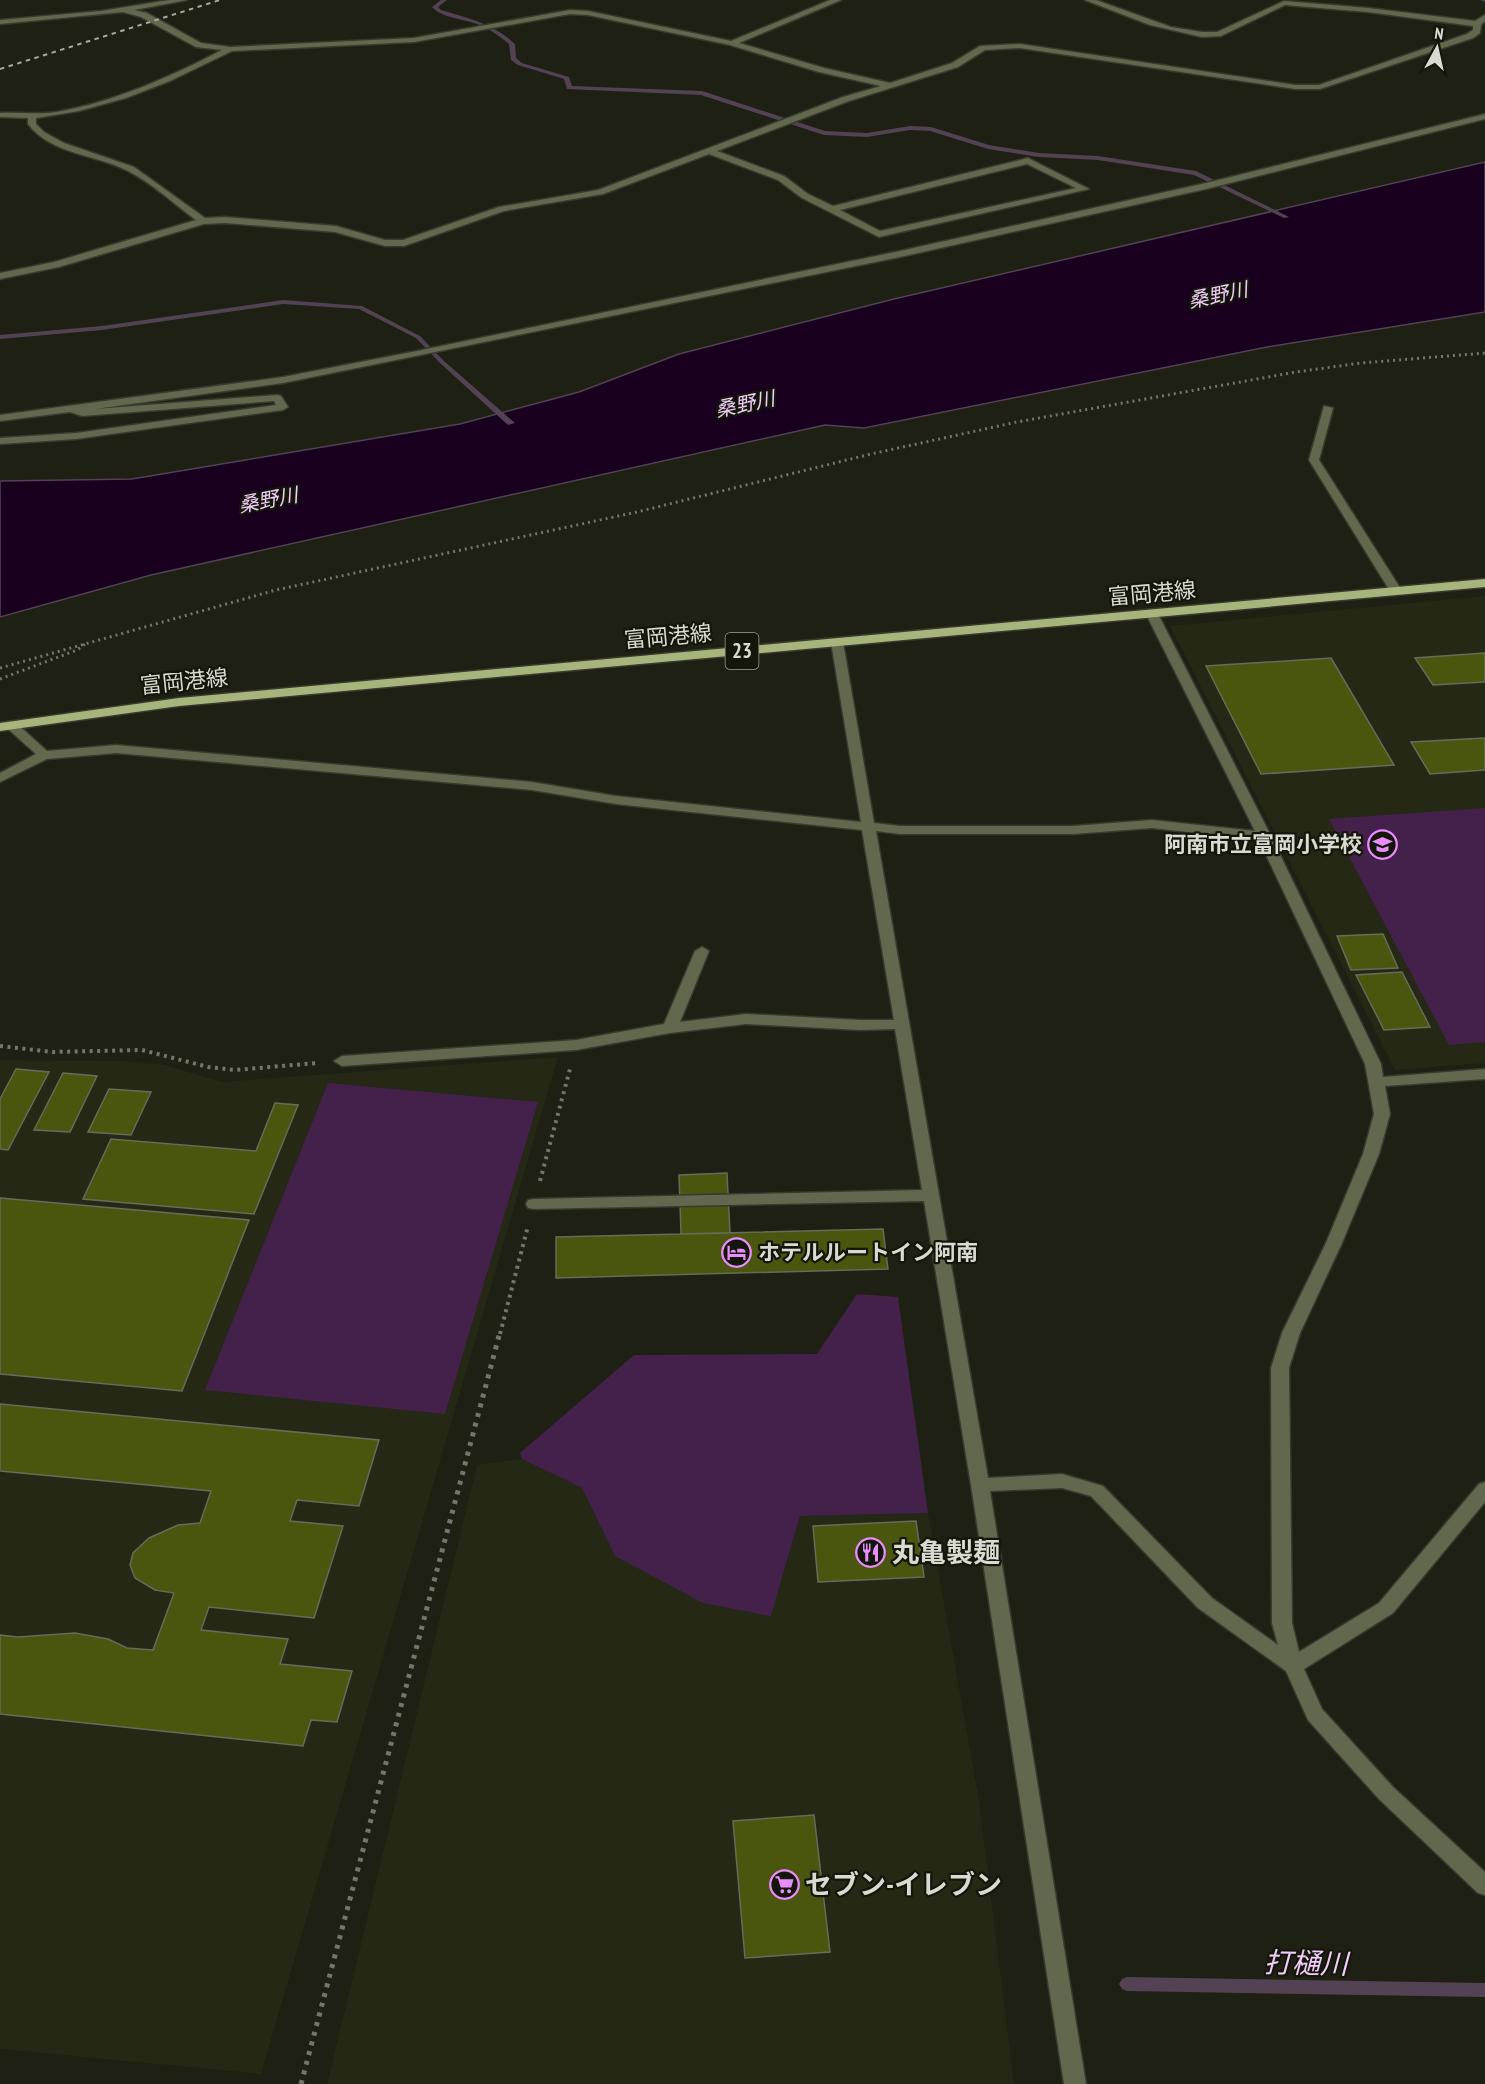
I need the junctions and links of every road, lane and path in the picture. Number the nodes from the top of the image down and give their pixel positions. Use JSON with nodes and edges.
{"nodes":[{"id":1,"x":183,"y":0,"type":"edge"},
{"id":2,"x":837,"y":0,"type":"edge"},
{"id":3,"x":1089,"y":0,"type":"edge"},
{"id":4,"x":125,"y":10,"type":"junction"},
{"id":5,"x":1485,"y":17,"type":"edge"},
{"id":6,"x":0,"y":22,"type":"edge"},
{"id":7,"x":1477,"y":24,"type":"junction"},
{"id":8,"x":732,"y":43,"type":"junction"},
{"id":9,"x":230,"y":49,"type":"junction"},
{"id":10,"x":889,"y":85,"type":"junction"},
{"id":11,"x":0,"y":115,"type":"edge"},
{"id":12,"x":32,"y":116,"type":"junction"},
{"id":13,"x":1485,"y":116,"type":"edge"},
{"id":14,"x":709,"y":151,"type":"junction"},
{"id":15,"x":832,"y":209,"type":"junction"},
{"id":16,"x":1060,"y":216,"type":"junction"},
{"id":17,"x":203,"y":221,"type":"junction"},
{"id":18,"x":996,"y":221,"type":"dead end"},
{"id":19,"x":974,"y":224,"type":"dead end"},
{"id":20,"x":907,"y":229,"type":"junction"},
{"id":21,"x":0,"y":276,"type":"edge"},
{"id":22,"x":1485,"y":353,"type":"edge"},
{"id":23,"x":1328,"y":408,"type":"dead end"},
{"id":24,"x":71,"y":409,"type":"junction"},
{"id":25,"x":0,"y":418,"type":"edge"},
{"id":26,"x":0,"y":441,"type":"edge"},
{"id":27,"x":1485,"y":583,"type":"edge"},
{"id":28,"x":1396,"y":591,"type":"junction"},
{"id":29,"x":1152,"y":614,"type":"junction"},
{"id":30,"x":87,"y":641,"type":"junction"},
{"id":31,"x":837,"y":642,"type":"junction"},
{"id":32,"x":0,"y":668,"type":"edge"},
{"id":33,"x":0,"y":679,"type":"edge"},
{"id":34,"x":5,"y":726,"type":"edge"},
{"id":35,"x":44,"y":755,"type":"junction"},
{"id":36,"x":0,"y":778,"type":"edge"},
{"id":37,"x":869,"y":826,"type":"junction"},
{"id":38,"x":1264,"y":836,"type":"junction"},
{"id":39,"x":702,"y":951,"type":"dead end"},
{"id":40,"x":901,"y":1024,"type":"junction"},
{"id":41,"x":670,"y":1028,"type":"junction"},
{"id":42,"x":576,"y":1045,"type":"junction"},
{"id":43,"x":0,"y":1046,"type":"edge"},
{"id":44,"x":342,"y":1061,"type":"joint"},
{"id":45,"x":1485,"y":1074,"type":"edge"},
{"id":46,"x":1376,"y":1082,"type":"junction"},
{"id":47,"x":930,"y":1195,"type":"junction"},
{"id":48,"x":534,"y":1204,"type":"junction"},
{"id":49,"x":980,"y":1485,"type":"junction"},
{"id":50,"x":1485,"y":1489,"type":"edge"},
{"id":51,"x":1293,"y":1666,"type":"junction"},
{"id":52,"x":1485,"y":1886,"type":"edge"},
{"id":53,"x":301,"y":2084,"type":"edge"},
{"id":54,"x":1075,"y":2084,"type":"edge"}],
"edges":[{"from":1,"to":4,"type":"street"},
{"from":2,"to":8,"type":"street"},
{"from":3,"to":7,"type":"street"},
{"from":4,"to":6,"type":"street"},
{"from":4,"to":9,"type":"street"},
{"from":5,"to":7,"type":"street"},
{"from":7,"to":10,"type":"street"},
{"from":8,"to":9,"type":"street"},
{"from":8,"to":10,"type":"street"},
{"from":9,"to":12,"type":"street"},
{"from":10,"to":14,"type":"street"},
{"from":11,"to":12,"type":"street"},
{"from":12,"to":17,"type":"street"},
{"from":13,"to":16,"type":"street"},
{"from":14,"to":15,"type":"street"},
{"from":14,"to":17,"type":"street"},
{"from":15,"to":20,"type":"street"},
{"from":15,"to":20,"type":"street"},
{"from":16,"to":18,"type":"street"},
{"from":16,"to":24,"type":"street"},
{"from":17,"to":21,"type":"street"},
{"from":19,"to":20,"type":"street"},
{"from":22,"to":30,"type":"path"},
{"from":23,"to":28,"type":"street"},
{"from":24,"to":25,"type":"street"},
{"from":24,"to":26,"type":"street"},
{"from":27,"to":28,"type":"main road","name":"富岡港線","number":"23"},
{"from":28,"to":29,"type":"main road","name":"富岡港線","number":"23"},
{"from":29,"to":31,"type":"main road","name":"富岡港線","number":"23"},
{"from":29,"to":38,"type":"street"},
{"from":30,"to":32,"type":"path"},
{"from":30,"to":33,"type":"path"},
{"from":31,"to":34,"type":"main road","name":"富岡港線","number":"23"},
{"from":31,"to":37,"type":"street"},
{"from":34,"to":35,"type":"street"},
{"from":35,"to":36,"type":"street"},
{"from":35,"to":37,"type":"street"},
{"from":37,"to":38,"type":"street"},
{"from":37,"to":40,"type":"street"},
{"from":38,"to":46,"type":"street"},
{"from":39,"to":41,"type":"street"},
{"from":40,"to":41,"type":"street"},
{"from":40,"to":47,"type":"street"},
{"from":41,"to":42,"type":"street"},
{"from":42,"to":44,"type":"street"},
{"from":42,"to":48,"type":"path"},
{"from":43,"to":44,"type":"path"},
{"from":45,"to":46,"type":"street"},
{"from":46,"to":51,"type":"street"},
{"from":47,"to":48,"type":"street"},
{"from":47,"to":49,"type":"street"},
{"from":48,"to":53,"type":"path"},
{"from":49,"to":51,"type":"street"},
{"from":49,"to":54,"type":"street"},
{"from":50,"to":51,"type":"street"},
{"from":51,"to":52,"type":"street"}]}
